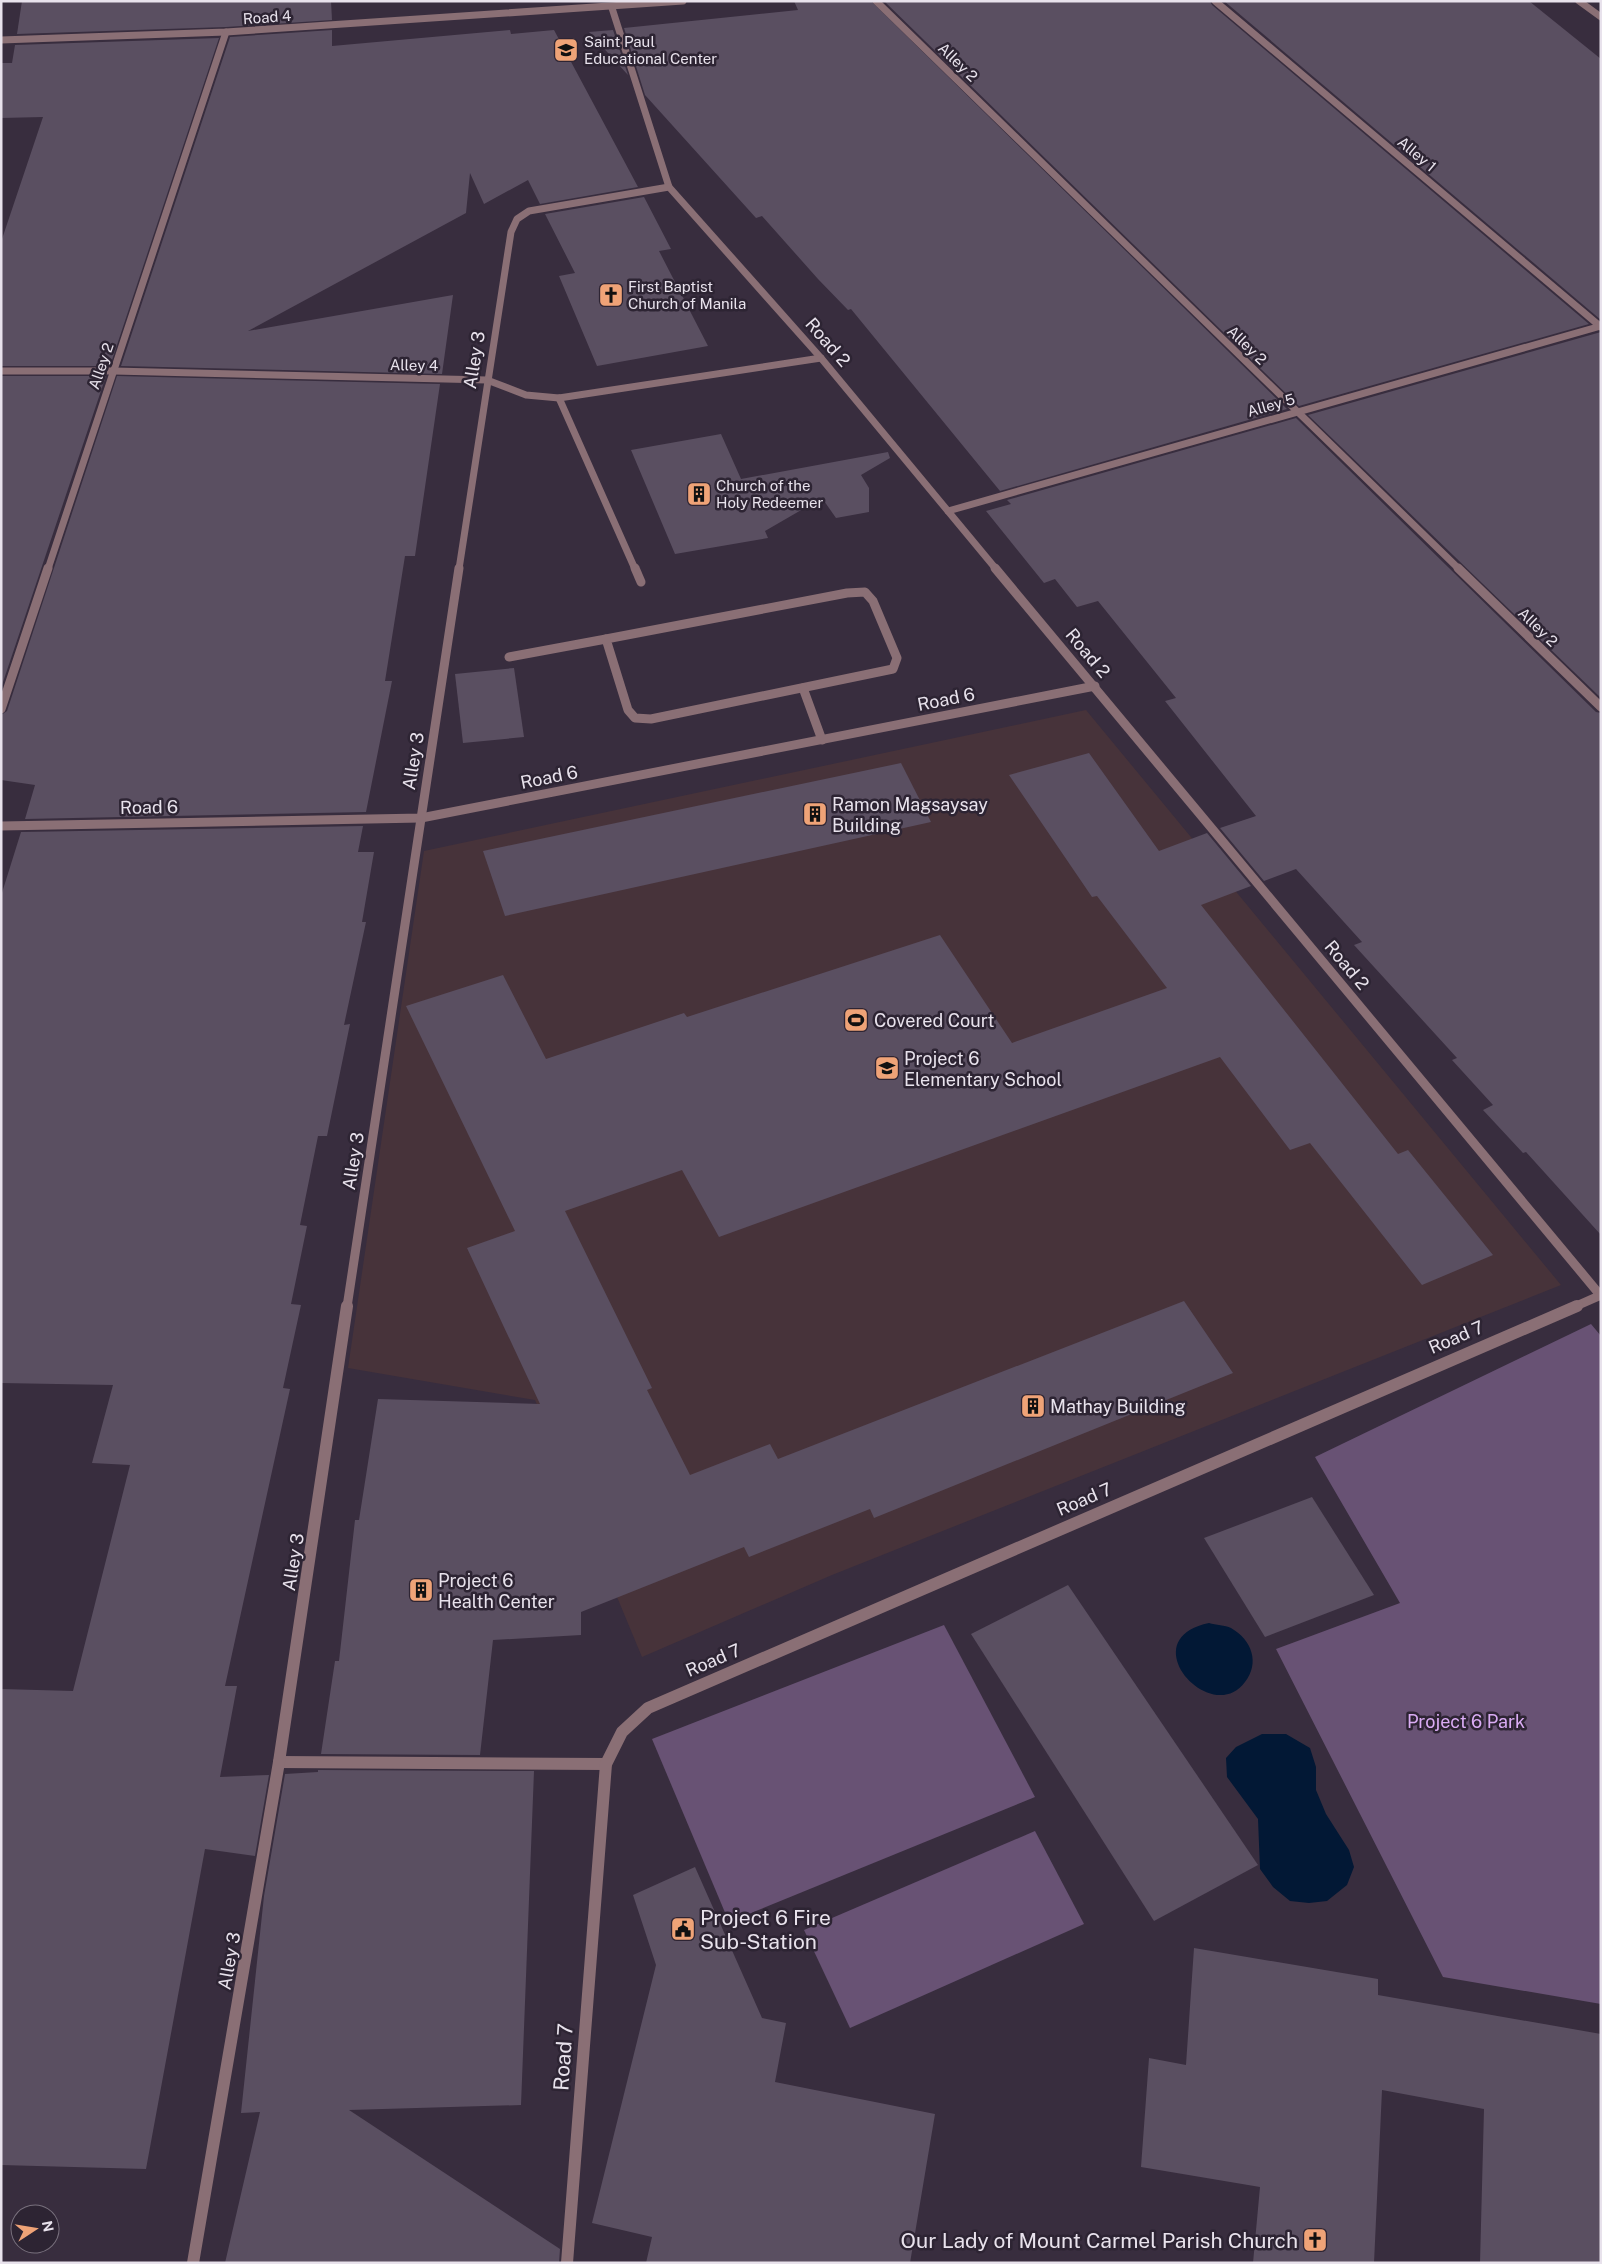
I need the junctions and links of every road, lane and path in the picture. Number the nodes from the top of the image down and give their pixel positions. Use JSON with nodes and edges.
{"nodes":[{"id":1,"x":683,"y":1,"type":"edge"},
{"id":2,"x":876,"y":1,"type":"edge"},
{"id":3,"x":1215,"y":1,"type":"edge"},
{"id":4,"x":1579,"y":1,"type":"edge"},
{"id":5,"x":611,"y":4,"type":"edge"},
{"id":6,"x":1601,"y":17,"type":"edge"},
{"id":7,"x":226,"y":32,"type":"junction"},
{"id":8,"x":1,"y":40,"type":"edge"},
{"id":9,"x":669,"y":187,"type":"junction"},
{"id":10,"x":1600,"y":327,"type":"edge"},
{"id":11,"x":821,"y":358,"type":"junction"},
{"id":12,"x":1,"y":371,"type":"edge"},
{"id":13,"x":114,"y":371,"type":"junction"},
{"id":14,"x":488,"y":380,"type":"junction"},
{"id":15,"x":559,"y":398,"type":"junction"},
{"id":16,"x":1296,"y":413,"type":"junction"},
{"id":17,"x":948,"y":511,"type":"junction"},
{"id":18,"x":641,"y":582,"type":"dead end"},
{"id":19,"x":606,"y":639,"type":"junction"},
{"id":20,"x":509,"y":657,"type":"dead end"},
{"id":21,"x":1095,"y":686,"type":"junction"},
{"id":22,"x":803,"y":688,"type":"junction"},
{"id":23,"x":1601,"y":707,"type":"edge"},
{"id":24,"x":1,"y":709,"type":"edge"},
{"id":25,"x":822,"y":740,"type":"junction"},
{"id":26,"x":421,"y":818,"type":"junction"},
{"id":27,"x":1,"y":826,"type":"edge"},
{"id":28,"x":1601,"y":1295,"type":"edge"},
{"id":29,"x":279,"y":1762,"type":"junction"},
{"id":30,"x":606,"y":1764,"type":"junction"},
{"id":31,"x":193,"y":2263,"type":"edge"},
{"id":32,"x":567,"y":2263,"type":"edge"}],
"edges":[{"from":1,"to":5,"type":"street","name":"Road 4"},
{"from":2,"to":16,"type":"street","name":"Alley 2"},
{"from":3,"to":10,"type":"street","name":"Alley 1"},
{"from":4,"to":6,"type":"street"},
{"from":5,"to":7,"type":"street","name":"Road 4"},
{"from":5,"to":9,"type":"street","name":"Road 2"},
{"from":7,"to":8,"type":"street","name":"Road 4"},
{"from":7,"to":13,"type":"street","name":"Alley 2"},
{"from":9,"to":11,"type":"street","name":"Road 2"},
{"from":9,"to":14,"type":"street","name":"Alley 3"},
{"from":10,"to":16,"type":"street","name":"Alley 5"},
{"from":11,"to":15,"type":"street","name":"Alley 4"},
{"from":11,"to":17,"type":"street","name":"Road 2"},
{"from":12,"to":13,"type":"street","name":"Alley 4"},
{"from":13,"to":14,"type":"street","name":"Alley 4"},
{"from":13,"to":24,"type":"street","name":"Alley 2"},
{"from":14,"to":15,"type":"street","name":"Alley 4"},
{"from":14,"to":26,"type":"street","name":"Alley 3"},
{"from":15,"to":18,"type":"street"},
{"from":16,"to":17,"type":"street","name":"Alley 5"},
{"from":16,"to":23,"type":"street","name":"Alley 2"},
{"from":17,"to":21,"type":"street","name":"Road 2"},
{"from":19,"to":20,"type":"street"},
{"from":19,"to":22,"type":"street"},
{"from":19,"to":22,"type":"street"},
{"from":21,"to":25,"type":"street","name":"Road 6"},
{"from":21,"to":28,"type":"street","name":"Road 2"},
{"from":22,"to":25,"type":"street"},
{"from":25,"to":26,"type":"street","name":"Road 6"},
{"from":26,"to":27,"type":"street","name":"Road 6"},
{"from":26,"to":29,"type":"street","name":"Alley 3"},
{"from":28,"to":30,"type":"street","name":"Road 7"},
{"from":29,"to":30,"type":"street"},
{"from":29,"to":31,"type":"street","name":"Alley 3"},
{"from":30,"to":32,"type":"street","name":"Road 7"}]}
